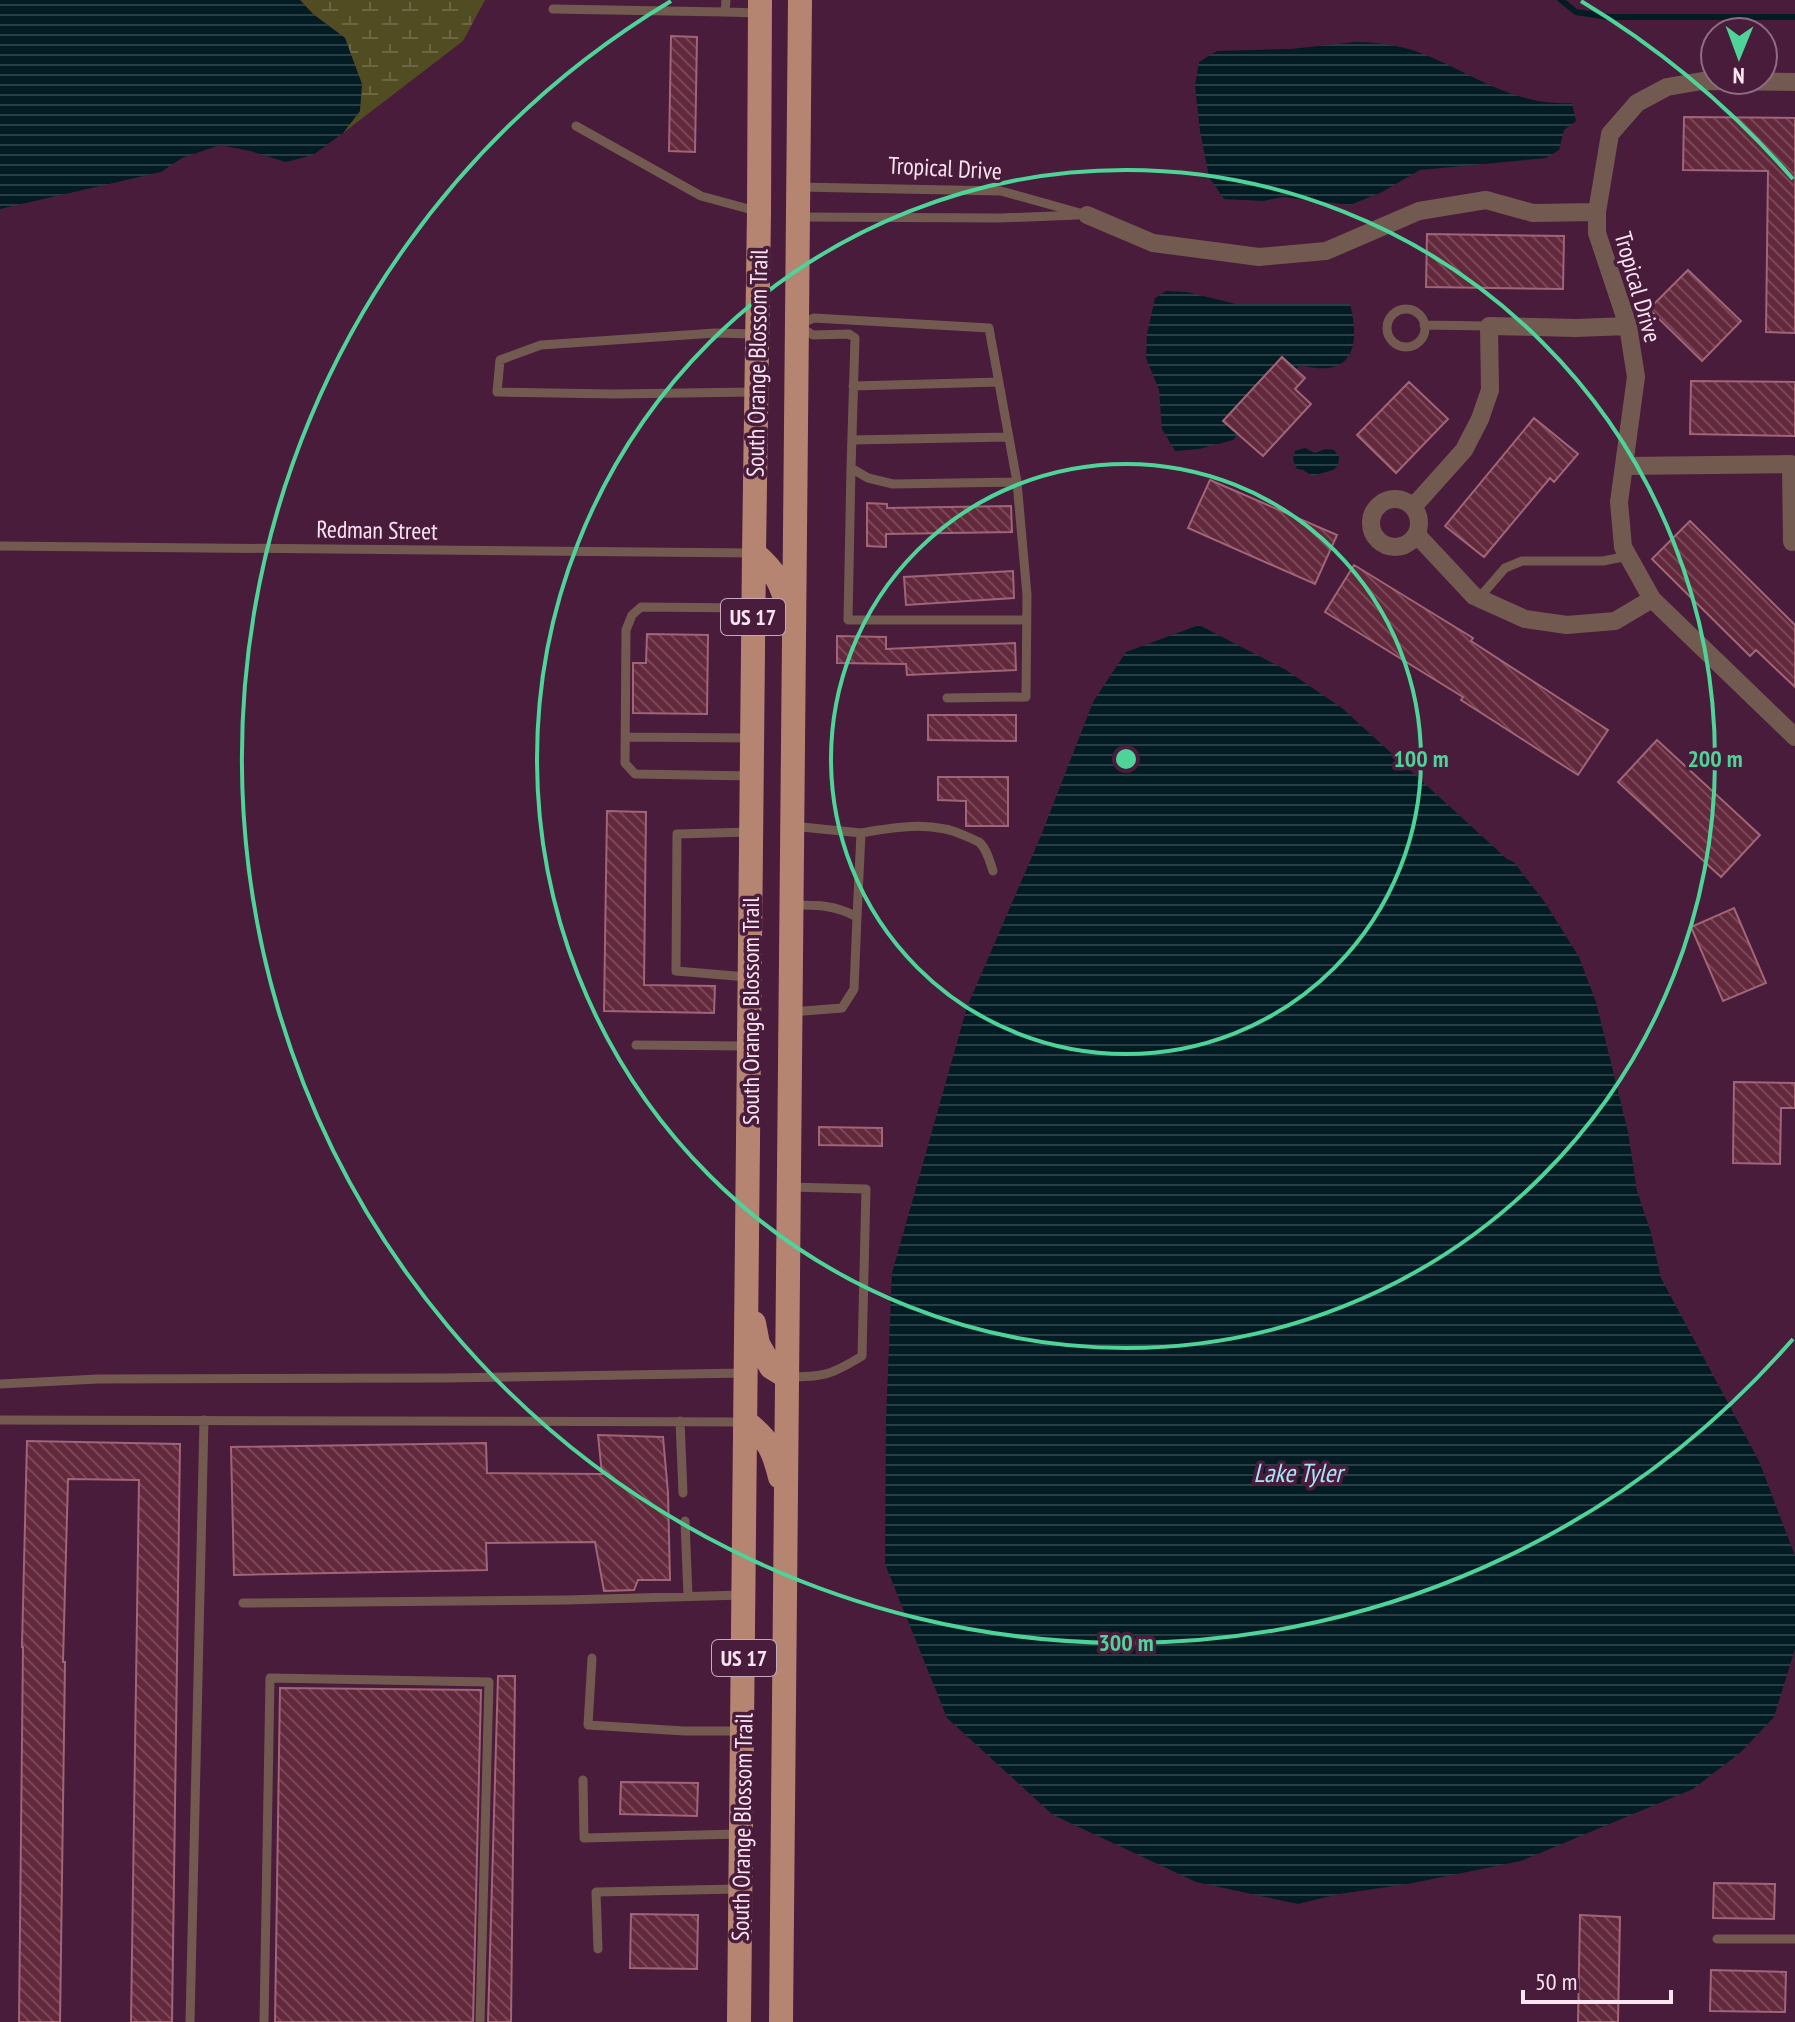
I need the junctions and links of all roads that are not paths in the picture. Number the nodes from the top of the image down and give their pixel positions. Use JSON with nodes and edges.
{"nodes":[{"id":1,"x":726,"y":0,"type":"edge"},
{"id":2,"x":800,"y":0,"type":"edge"},
{"id":3,"x":760,"y":6,"type":"edge"},
{"id":4,"x":553,"y":9,"type":"dead end"},
{"id":5,"x":725,"y":12,"type":"junction"},
{"id":6,"x":1795,"y":82,"type":"edge"},
{"id":7,"x":576,"y":126,"type":"dead end"},
{"id":8,"x":759,"y":141,"type":"junction"},
{"id":9,"x":798,"y":187,"type":"junction"},
{"id":10,"x":759,"y":212,"type":"junction"},
{"id":11,"x":1597,"y":212,"type":"junction"},
{"id":12,"x":1087,"y":215,"type":"junction"},
{"id":13,"x":797,"y":217,"type":"junction"},
{"id":14,"x":797,"y":325,"type":"junction"},
{"id":15,"x":1424,"y":325,"type":"junction"},
{"id":16,"x":1489,"y":326,"type":"junction"},
{"id":17,"x":1628,"y":326,"type":"junction"},
{"id":18,"x":757,"y":334,"type":"junction"},
{"id":19,"x":999,"y":382,"type":"junction"},
{"id":20,"x":853,"y":386,"type":"junction"},
{"id":21,"x":756,"y":392,"type":"junction"},
{"id":22,"x":1009,"y":437,"type":"junction"},
{"id":23,"x":852,"y":440,"type":"junction"},
{"id":24,"x":1625,"y":466,"type":"junction"},
{"id":25,"x":851,"y":468,"type":"junction"},
{"id":26,"x":1017,"y":482,"type":"junction"},
{"id":27,"x":1413,"y":507,"type":"junction"},
{"id":28,"x":1417,"y":535,"type":"junction"},
{"id":29,"x":1792,"y":542,"type":"dead end"},
{"id":30,"x":0,"y":546,"type":"edge"},
{"id":31,"x":754,"y":553,"type":"junction"},
{"id":32,"x":1628,"y":556,"type":"junction"},
{"id":33,"x":1479,"y":598,"type":"junction"},
{"id":34,"x":1652,"y":599,"type":"junction"},
{"id":35,"x":753,"y":608,"type":"junction"},
{"id":36,"x":1026,"y":620,"type":"junction"},
{"id":37,"x":794,"y":629,"type":"junction"},
{"id":38,"x":947,"y":698,"type":"dead end"},
{"id":39,"x":625,"y":737,"type":"junction"},
{"id":40,"x":1795,"y":737,"type":"edge"},
{"id":41,"x":752,"y":738,"type":"junction"},
{"id":42,"x":752,"y":776,"type":"junction"},
{"id":43,"x":792,"y":826,"type":"junction"},
{"id":44,"x":752,"y":831,"type":"junction"},
{"id":45,"x":861,"y":833,"type":"junction"},
{"id":46,"x":993,"y":871,"type":"dead end"},
{"id":47,"x":792,"y":905,"type":"junction"},
{"id":48,"x":857,"y":917,"type":"junction"},
{"id":49,"x":750,"y":977,"type":"junction"},
{"id":50,"x":791,"y":1012,"type":"junction"},
{"id":51,"x":636,"y":1045,"type":"dead end"},
{"id":52,"x":750,"y":1046,"type":"junction"},
{"id":53,"x":789,"y":1187,"type":"junction"},
{"id":54,"x":748,"y":1293,"type":"junction"},
{"id":55,"x":747,"y":1373,"type":"junction"},
{"id":56,"x":787,"y":1377,"type":"junction"},
{"id":57,"x":0,"y":1384,"type":"edge"},
{"id":58,"x":0,"y":1420,"type":"edge"},
{"id":59,"x":204,"y":1420,"type":"junction"},
{"id":60,"x":680,"y":1421,"type":"junction"},
{"id":61,"x":746,"y":1422,"type":"junction"},
{"id":62,"x":683,"y":1493,"type":"dead end"},
{"id":63,"x":786,"y":1503,"type":"junction"},
{"id":64,"x":685,"y":1521,"type":"dead end"},
{"id":65,"x":745,"y":1595,"type":"junction"},
{"id":66,"x":688,"y":1596,"type":"junction"},
{"id":67,"x":243,"y":1603,"type":"dead end"},
{"id":68,"x":592,"y":1658,"type":"dead end"},
{"id":69,"x":743,"y":1731,"type":"junction"},
{"id":70,"x":583,"y":1780,"type":"dead end"},
{"id":71,"x":742,"y":1834,"type":"junction"},
{"id":72,"x":741,"y":1889,"type":"junction"},
{"id":73,"x":1717,"y":1939,"type":"dead end"},
{"id":74,"x":1795,"y":1939,"type":"edge"},
{"id":75,"x":598,"y":1949,"type":"dead end"},
{"id":76,"x":190,"y":2022,"type":"edge"},
{"id":77,"x":264,"y":2022,"type":"edge"},
{"id":78,"x":480,"y":2022,"type":"edge"},
{"id":79,"x":739,"y":2022,"type":"edge"},
{"id":80,"x":781,"y":2022,"type":"edge"}],
"edges":[{"from":1,"to":5,"type":"lane"},
{"from":2,"to":9,"type":"main road","name":"South Orange Blossom Trail","number":"US 17"},
{"from":3,"to":5,"type":"lane"},
{"from":3,"to":8,"type":"main road","name":"South Orange Blossom Trail","number":"US 17"},
{"from":4,"to":5,"type":"lane"},
{"from":6,"to":11,"type":"street"},
{"from":7,"to":10,"type":"lane"},
{"from":8,"to":10,"type":"main road","name":"South Orange Blossom Trail","number":"US 17"},
{"from":8,"to":13,"type":"main road"},
{"from":9,"to":12,"type":"lane","name":"Tropical Drive"},
{"from":9,"to":13,"type":"main road","name":"South Orange Blossom Trail","number":"US 17"},
{"from":10,"to":18,"type":"main road","name":"South Orange Blossom Trail","number":"US 17"},
{"from":11,"to":12,"type":"street","name":"Tropical Drive"},
{"from":11,"to":17,"type":"street","name":"Tropical Drive"},
{"from":12,"to":13,"type":"lane","name":"Tropical Drive"},
{"from":13,"to":14,"type":"main road","name":"South Orange Blossom Trail","number":"US 17"},
{"from":14,"to":19,"type":"lane"},
{"from":14,"to":20,"type":"lane"},
{"from":14,"to":37,"type":"main road","name":"South Orange Blossom Trail","number":"US 17"},
{"from":15,"to":15,"type":"lane"},
{"from":15,"to":16,"type":"lane"},
{"from":16,"to":17,"type":"street"},
{"from":16,"to":27,"type":"street"},
{"from":17,"to":24,"type":"street","name":"Tropical Drive"},
{"from":18,"to":21,"type":"main road","name":"South Orange Blossom Trail","number":"US 17"},
{"from":18,"to":21,"type":"lane"},
{"from":19,"to":20,"type":"lane"},
{"from":19,"to":22,"type":"lane"},
{"from":20,"to":23,"type":"lane"},
{"from":21,"to":31,"type":"main road","name":"South Orange Blossom Trail","number":"US 17"},
{"from":22,"to":23,"type":"lane"},
{"from":22,"to":26,"type":"lane"},
{"from":23,"to":25,"type":"lane"},
{"from":24,"to":29,"type":"street"},
{"from":24,"to":32,"type":"street","name":"Tropical Drive"},
{"from":25,"to":26,"type":"lane"},
{"from":25,"to":36,"type":"lane"},
{"from":26,"to":36,"type":"lane"},
{"from":27,"to":28,"type":"street"},
{"from":27,"to":28,"type":"street"},
{"from":28,"to":33,"type":"street"},
{"from":30,"to":31,"type":"lane","name":"Redman Street"},
{"from":31,"to":35,"type":"main road","name":"South Orange Blossom Trail","number":"US 17"},
{"from":31,"to":37,"type":"main road"},
{"from":32,"to":33,"type":"lane"},
{"from":32,"to":34,"type":"street","name":"Tropical Drive"},
{"from":33,"to":34,"type":"street"},
{"from":34,"to":40,"type":"street","name":"Tropical Drive"},
{"from":35,"to":39,"type":"lane"},
{"from":35,"to":41,"type":"main road","name":"South Orange Blossom Trail","number":"US 17"},
{"from":36,"to":38,"type":"lane"},
{"from":37,"to":43,"type":"main road","name":"South Orange Blossom Trail","number":"US 17"},
{"from":39,"to":41,"type":"lane"},
{"from":39,"to":42,"type":"lane"},
{"from":41,"to":42,"type":"main road","name":"South Orange Blossom Trail","number":"US 17"},
{"from":42,"to":44,"type":"main road","name":"South Orange Blossom Trail","number":"US 17"},
{"from":43,"to":45,"type":"lane"},
{"from":43,"to":47,"type":"main road","name":"South Orange Blossom Trail","number":"US 17"},
{"from":44,"to":49,"type":"main road","name":"South Orange Blossom Trail","number":"US 17"},
{"from":44,"to":49,"type":"lane"},
{"from":45,"to":46,"type":"lane"},
{"from":45,"to":48,"type":"lane"},
{"from":47,"to":48,"type":"lane"},
{"from":47,"to":50,"type":"main road","name":"South Orange Blossom Trail","number":"US 17"},
{"from":48,"to":50,"type":"lane"},
{"from":49,"to":52,"type":"main road","name":"South Orange Blossom Trail","number":"US 17"},
{"from":50,"to":53,"type":"main road","name":"South Orange Blossom Trail","number":"US 17"},
{"from":51,"to":52,"type":"lane"},
{"from":52,"to":54,"type":"main road","name":"South Orange Blossom Trail","number":"US 17"},
{"from":53,"to":56,"type":"main road","name":"South Orange Blossom Trail","number":"US 17"},
{"from":53,"to":56,"type":"lane"},
{"from":54,"to":55,"type":"main road","name":"South Orange Blossom Trail","number":"US 17"},
{"from":54,"to":56,"type":"main road"},
{"from":55,"to":57,"type":"lane"},
{"from":55,"to":61,"type":"main road","name":"South Orange Blossom Trail","number":"US 17"},
{"from":56,"to":63,"type":"main road","name":"South Orange Blossom Trail","number":"US 17"},
{"from":58,"to":59,"type":"lane"},
{"from":59,"to":60,"type":"lane"},
{"from":59,"to":76,"type":"lane"},
{"from":60,"to":61,"type":"lane"},
{"from":60,"to":62,"type":"lane"},
{"from":61,"to":63,"type":"main road"},
{"from":61,"to":65,"type":"main road","name":"South Orange Blossom Trail","number":"US 17"},
{"from":63,"to":80,"type":"main road","name":"South Orange Blossom Trail","number":"US 17"},
{"from":64,"to":66,"type":"lane"},
{"from":65,"to":66,"type":"lane"},
{"from":65,"to":69,"type":"main road","name":"South Orange Blossom Trail","number":"US 17"},
{"from":66,"to":67,"type":"lane"},
{"from":68,"to":69,"type":"lane"},
{"from":69,"to":71,"type":"main road","name":"South Orange Blossom Trail","number":"US 17"},
{"from":70,"to":71,"type":"lane"},
{"from":71,"to":72,"type":"main road","name":"South Orange Blossom Trail","number":"US 17"},
{"from":72,"to":75,"type":"lane"},
{"from":72,"to":79,"type":"main road","name":"South Orange Blossom Trail","number":"US 17"},
{"from":73,"to":74,"type":"lane"},
{"from":77,"to":78,"type":"lane"}]}
